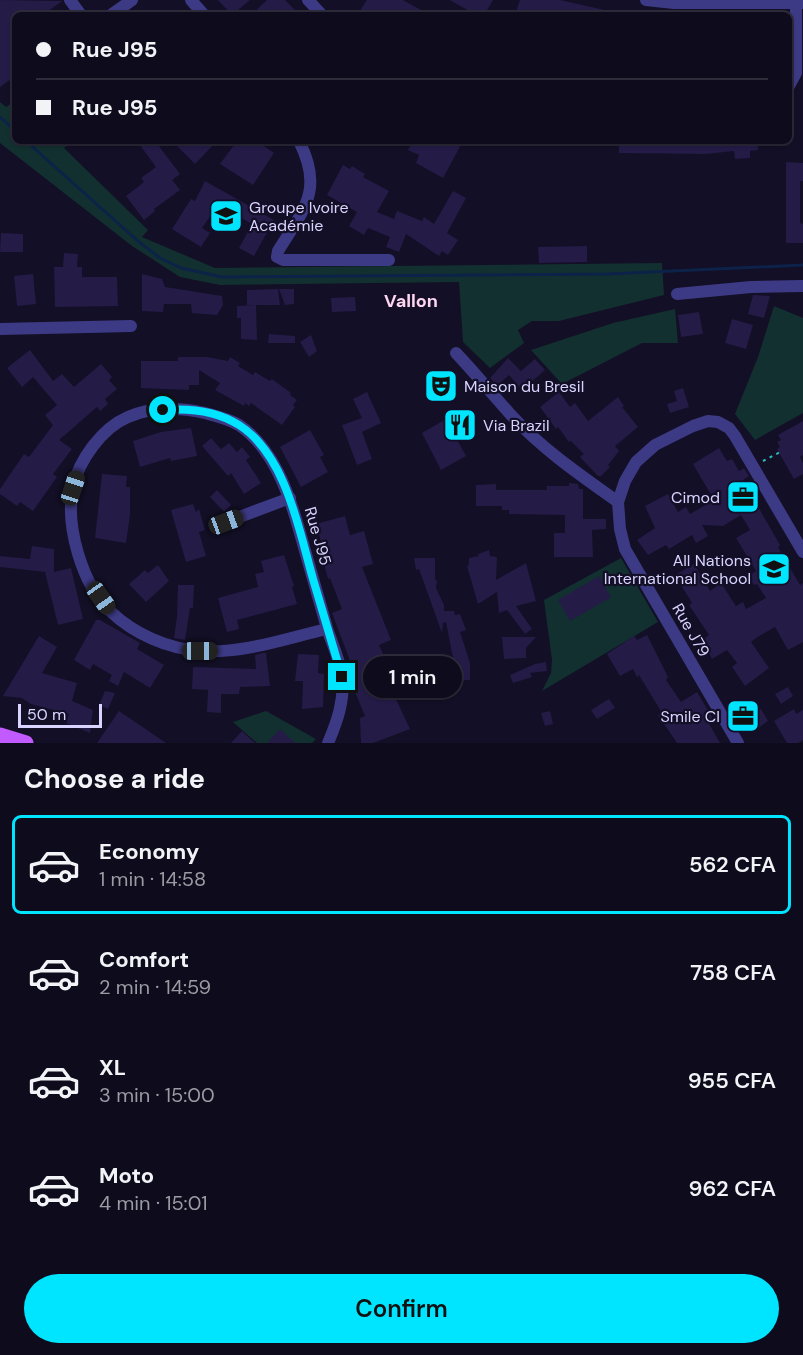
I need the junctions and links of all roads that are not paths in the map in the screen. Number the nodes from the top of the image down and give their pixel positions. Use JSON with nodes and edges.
{"nodes":[{"id":1,"x":132,"y":0,"type":"edge"},
{"id":2,"x":191,"y":0,"type":"edge"},
{"id":3,"x":308,"y":0,"type":"edge"},
{"id":4,"x":646,"y":0,"type":"edge"},
{"id":5,"x":798,"y":2,"type":"edge"},
{"id":6,"x":115,"y":12,"type":"edge"},
{"id":7,"x":201,"y":12,"type":"edge"},
{"id":8,"x":319,"y":12,"type":"edge"},
{"id":9,"x":792,"y":80,"type":"edge"},
{"id":10,"x":300,"y":144,"type":"edge"},
{"id":11,"x":389,"y":260,"type":"dead end"},
{"id":12,"x":803,"y":286,"type":"edge"},
{"id":13,"x":676,"y":294,"type":"dead end"},
{"id":14,"x":131,"y":326,"type":"dead end"},
{"id":15,"x":0,"y":329,"type":"edge"},
{"id":16,"x":456,"y":353,"type":"dead end"},
{"id":17,"x":290,"y":498,"type":"junction"},
{"id":18,"x":618,"y":501,"type":"junction"},
{"id":19,"x":226,"y":522,"type":"dead end"},
{"id":20,"x":803,"y":552,"type":"edge"},
{"id":21,"x":327,"y":629,"type":"junction"},
{"id":22,"x":0,"y":735,"type":"edge"},
{"id":23,"x":26,"y":743,"type":"edge"},
{"id":24,"x":328,"y":743,"type":"edge"},
{"id":25,"x":738,"y":743,"type":"edge"}],
"edges":[{"from":1,"to":6,"type":"street"},
{"from":2,"to":7,"type":"street"},
{"from":3,"to":8,"type":"street"},
{"from":4,"to":5,"type":"street"},
{"from":5,"to":9,"type":"street"},
{"from":10,"to":11,"type":"street"},
{"from":12,"to":13,"type":"street"},
{"from":14,"to":15,"type":"street"},
{"from":16,"to":18,"type":"street"},
{"from":17,"to":19,"type":"street"},
{"from":17,"to":21,"type":"street","name":"Rue J95"},
{"from":17,"to":21,"type":"street","name":"Rue J95"},
{"from":18,"to":20,"type":"street","name":"Rue J79"},
{"from":18,"to":25,"type":"street","name":"Rue J79"},
{"from":21,"to":24,"type":"street","name":"Rue J95"},
{"from":22,"to":23,"type":"main road"}]}
